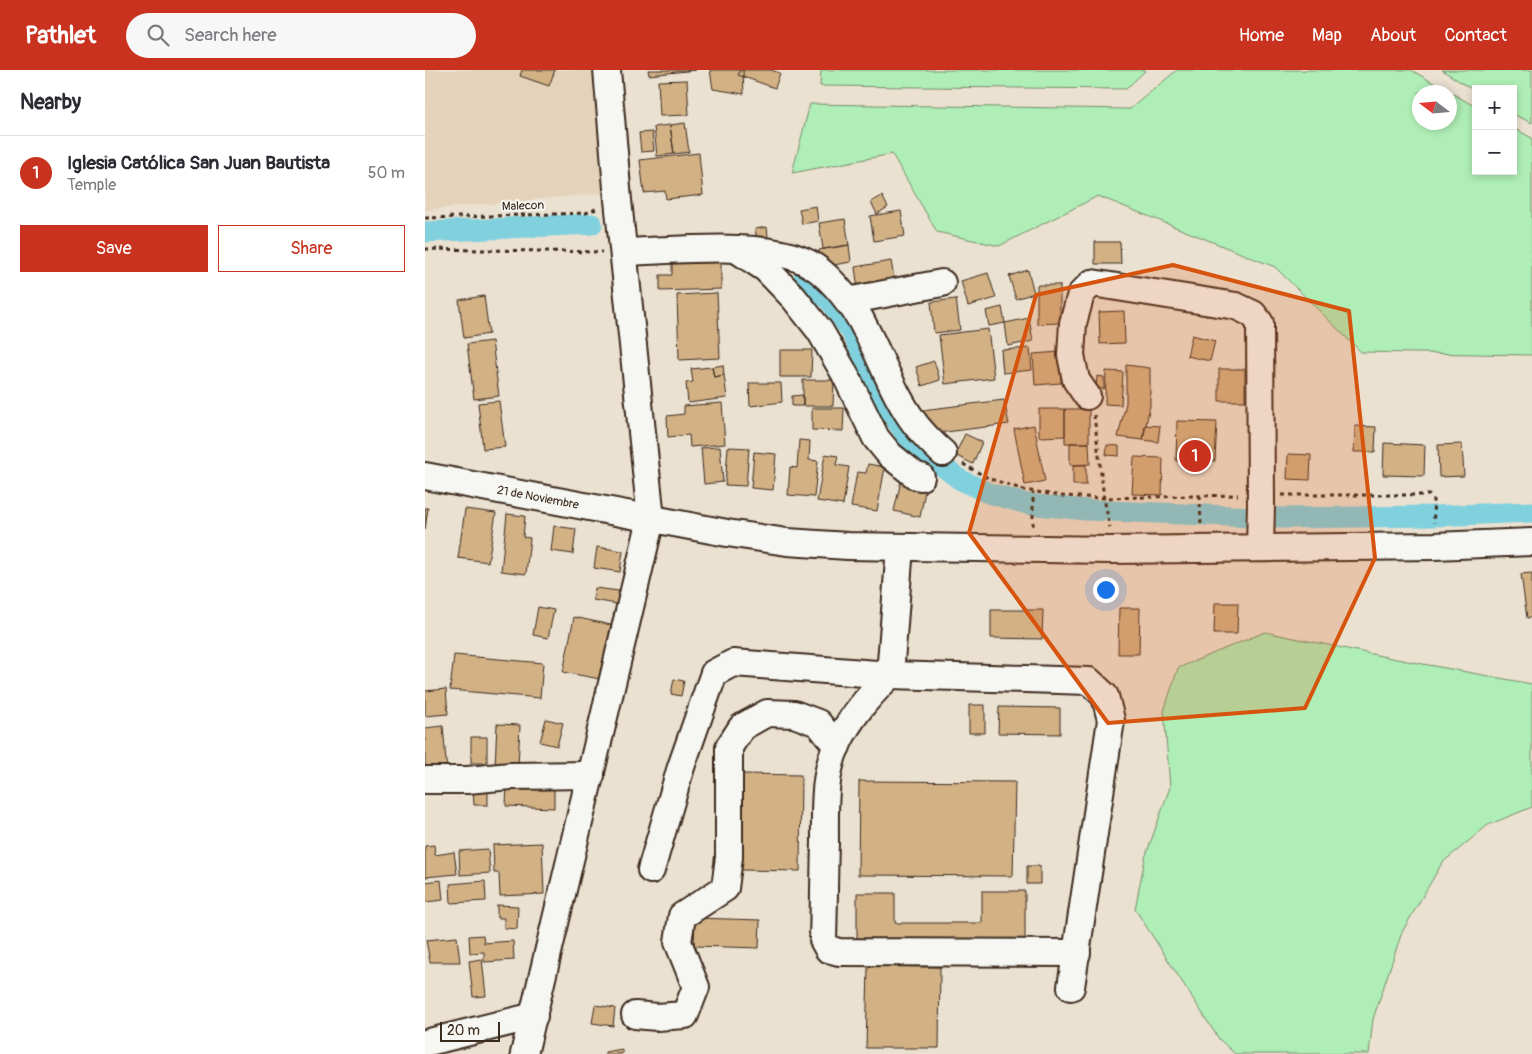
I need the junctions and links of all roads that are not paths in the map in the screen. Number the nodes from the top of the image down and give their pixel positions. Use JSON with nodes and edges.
{"nodes":[{"id":1,"x":607,"y":70,"type":"edge"},
{"id":2,"x":734,"y":248,"type":"junction"},
{"id":3,"x":624,"y":252,"type":"junction"},
{"id":4,"x":942,"y":283,"type":"dead end"},
{"id":5,"x":847,"y":301,"type":"junction"},
{"id":6,"x":1087,"y":396,"type":"road end"},
{"id":7,"x":943,"y":453,"type":"road end"},
{"id":8,"x":425,"y":476,"type":"edge"},
{"id":9,"x":921,"y":477,"type":"dead end"},
{"id":10,"x":651,"y":519,"type":"junction"},
{"id":11,"x":1260,"y":542,"type":"junction"},
{"id":12,"x":1532,"y":542,"type":"edge"},
{"id":13,"x":900,"y":547,"type":"junction"},
{"id":14,"x":890,"y":675,"type":"junction"},
{"id":15,"x":837,"y":746,"type":"junction"},
{"id":16,"x":591,"y":775,"type":"junction"},
{"id":17,"x":425,"y":780,"type":"edge"},
{"id":18,"x":651,"y":870,"type":"dead end"},
{"id":19,"x":1077,"y":953,"type":"junction"},
{"id":20,"x":1071,"y":987,"type":"dead end"},
{"id":21,"x":635,"y":1015,"type":"dead end"},
{"id":22,"x":534,"y":1016,"type":"junction"},
{"id":23,"x":425,"y":1043,"type":"edge"},
{"id":24,"x":524,"y":1054,"type":"edge"}],
"edges":[{"from":1,"to":3,"type":"street"},
{"from":2,"to":3,"type":"street"},
{"from":2,"to":5,"type":"street"},
{"from":2,"to":9,"type":"street"},
{"from":3,"to":10,"type":"street"},
{"from":4,"to":5,"type":"street"},
{"from":5,"to":7,"type":"street"},
{"from":6,"to":11,"type":"street"},
{"from":8,"to":10,"type":"street","name":"21 de Noviembre"},
{"from":10,"to":13,"type":"street","name":"21 de Noviembre"},
{"from":10,"to":16,"type":"street"},
{"from":11,"to":12,"type":"street","name":"21 de Noviembre"},
{"from":11,"to":13,"type":"street","name":"21 de Noviembre"},
{"from":13,"to":14,"type":"street"},
{"from":14,"to":15,"type":"street"},
{"from":14,"to":18,"type":"street"},
{"from":14,"to":19,"type":"street"},
{"from":15,"to":19,"type":"street"},
{"from":15,"to":21,"type":"street"},
{"from":16,"to":17,"type":"street"},
{"from":16,"to":22,"type":"street"},
{"from":19,"to":20,"type":"street"},
{"from":22,"to":23,"type":"street"},
{"from":22,"to":24,"type":"street"}]}
